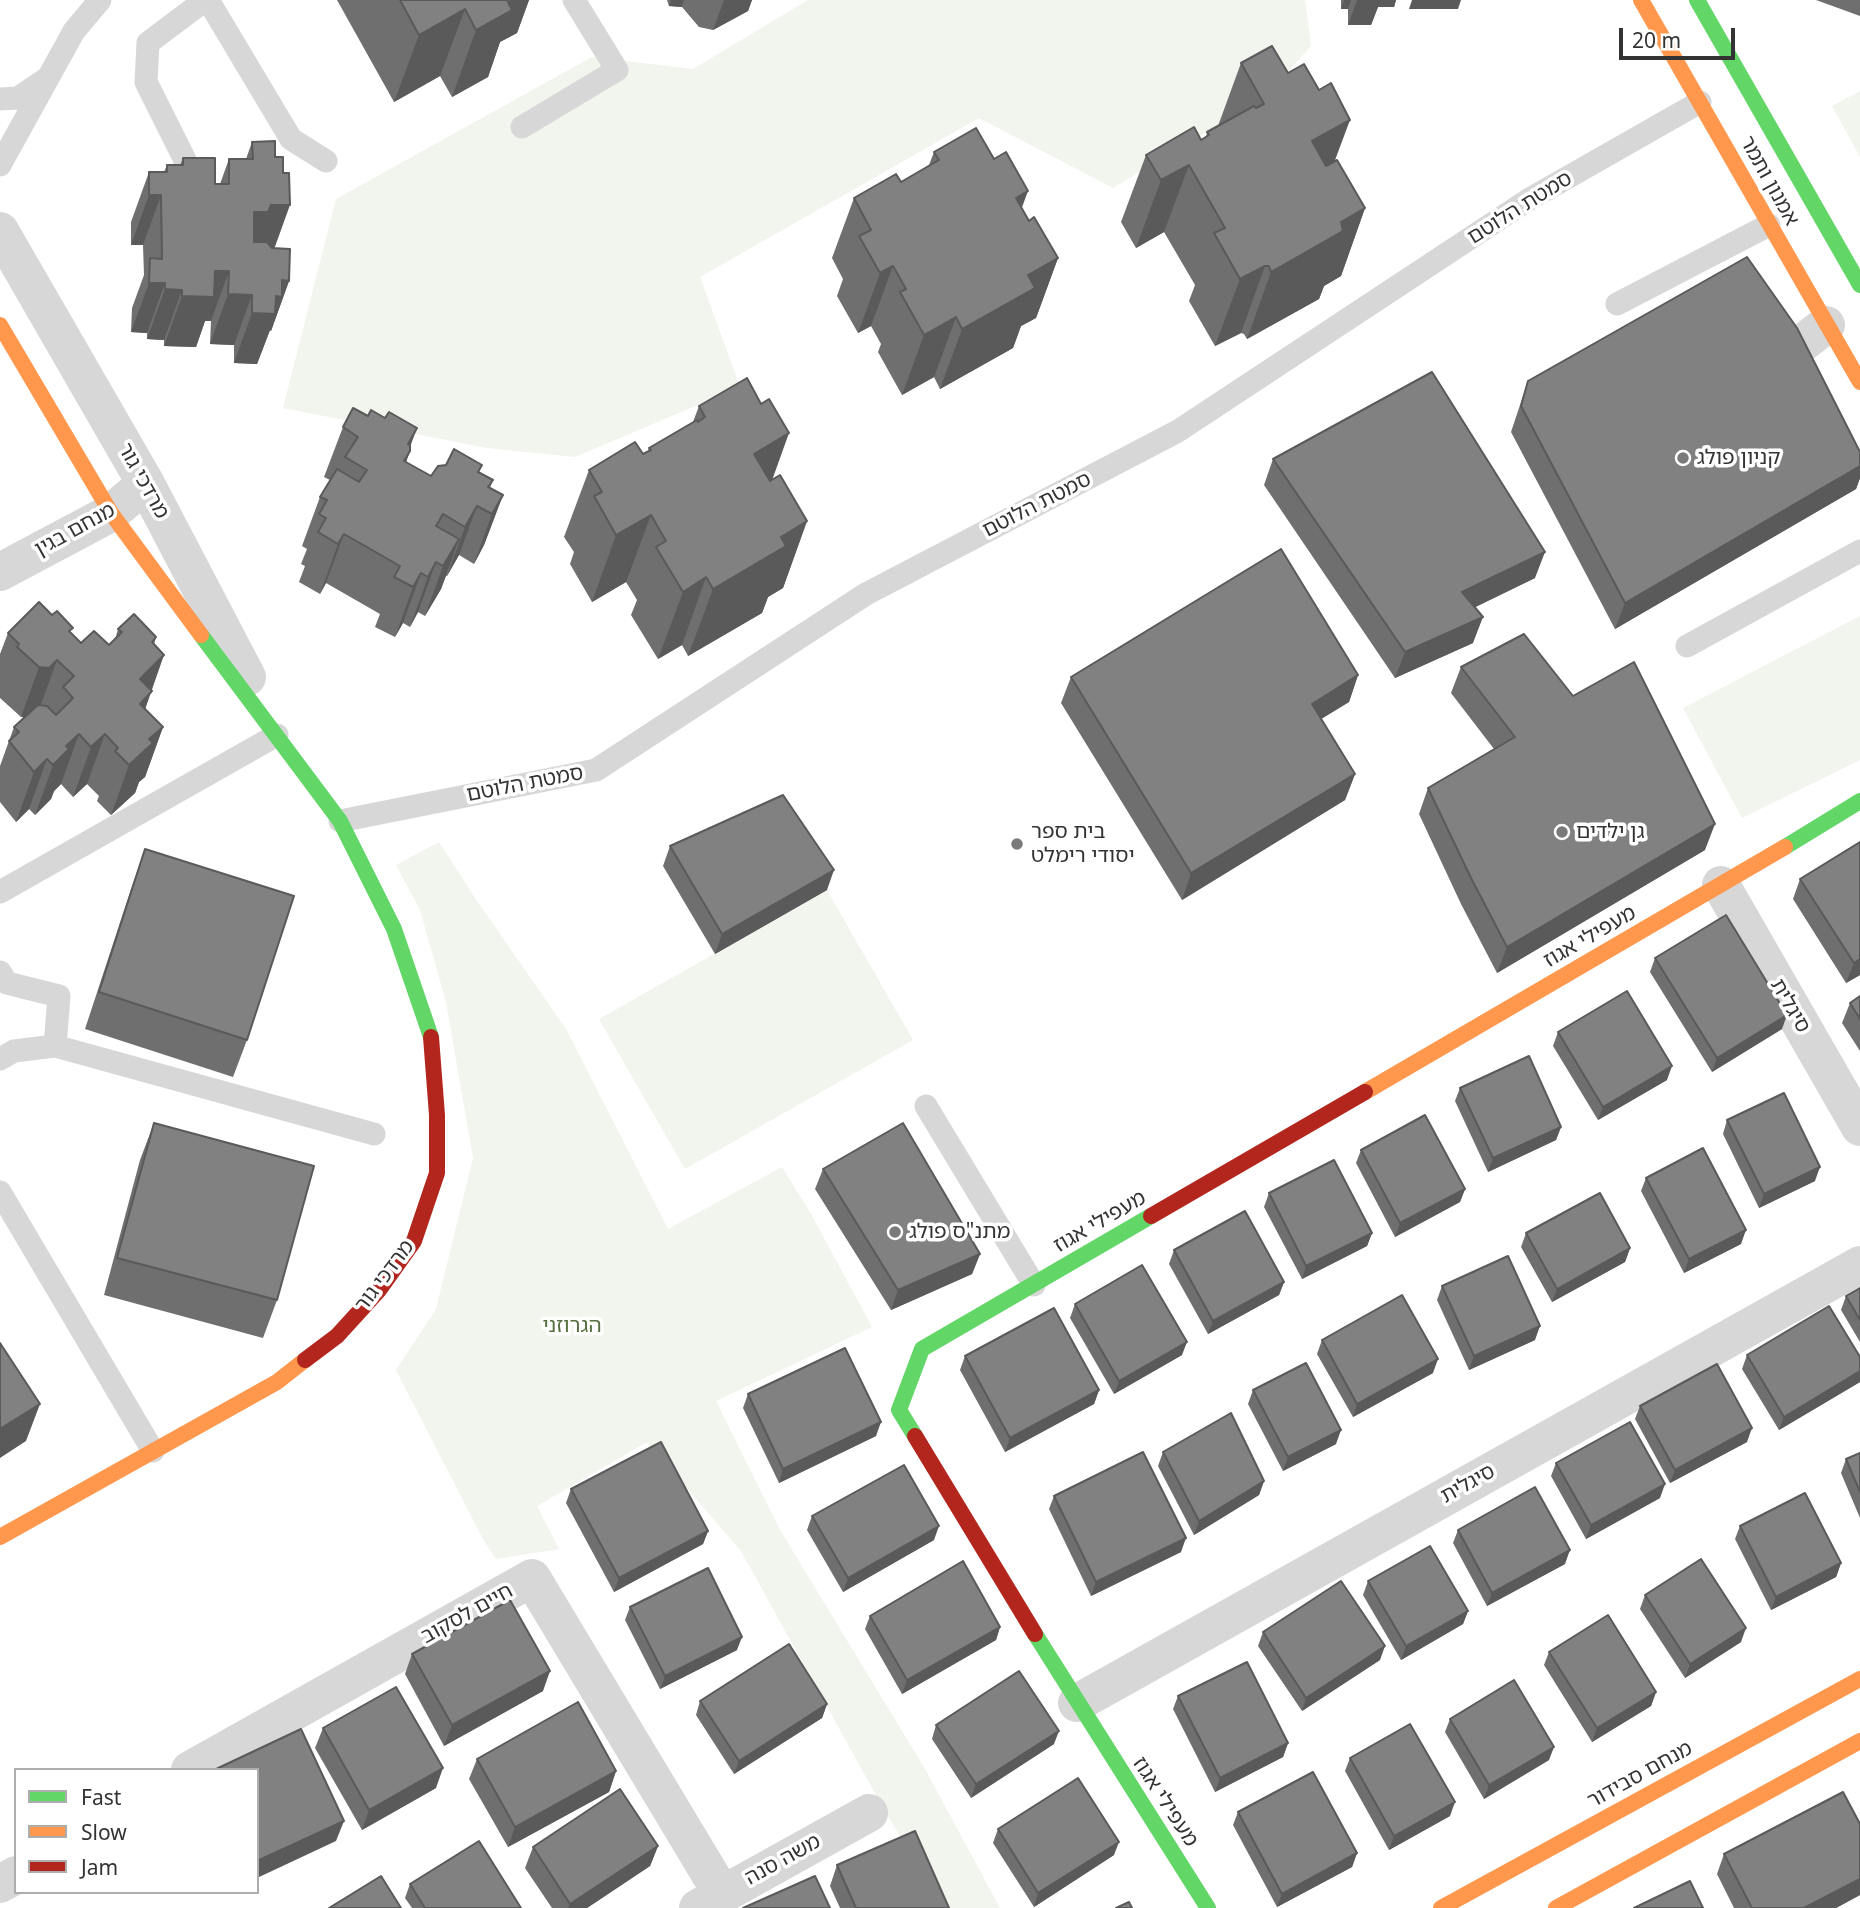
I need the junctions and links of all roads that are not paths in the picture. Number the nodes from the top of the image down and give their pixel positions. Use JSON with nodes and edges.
{"nodes":[{"id":1,"x":100,"y":0,"type":"edge"},
{"id":2,"x":207,"y":0,"type":"edge"},
{"id":3,"x":574,"y":0,"type":"edge"},
{"id":4,"x":1641,"y":0,"type":"edge"},
{"id":5,"x":1697,"y":0,"type":"edge"},
{"id":6,"x":48,"y":78,"type":"junction"},
{"id":7,"x":0,"y":99,"type":"edge"},
{"id":8,"x":1700,"y":102,"type":"junction"},
{"id":9,"x":522,"y":127,"type":"dead end"},
{"id":10,"x":326,"y":161,"type":"dead end"},
{"id":11,"x":0,"y":165,"type":"edge"},
{"id":12,"x":197,"y":184,"type":"edge"},
{"id":13,"x":1769,"y":225,"type":"junction"},
{"id":14,"x":0,"y":231,"type":"edge"},
{"id":15,"x":1860,"y":285,"type":"edge"},
{"id":16,"x":1617,"y":304,"type":"dead end"},
{"id":17,"x":0,"y":325,"type":"edge"},
{"id":18,"x":1826,"y":326,"type":"junction"},
{"id":19,"x":1787,"y":355,"type":"edge"},
{"id":20,"x":1860,"y":382,"type":"edge"},
{"id":21,"x":146,"y":484,"type":"junction"},
{"id":22,"x":111,"y":513,"type":"junction"},
{"id":23,"x":1860,"y":551,"type":"edge"},
{"id":24,"x":0,"y":572,"type":"edge"},
{"id":25,"x":1687,"y":646,"type":"dead end"},
{"id":26,"x":277,"y":735,"type":"junction"},
{"id":27,"x":1860,"y":801,"type":"edge"},
{"id":28,"x":340,"y":821,"type":"junction"},
{"id":29,"x":1721,"y":885,"type":"junction"},
{"id":30,"x":0,"y":892,"type":"edge"},
{"id":31,"x":0,"y":972,"type":"edge"},
{"id":32,"x":55,"y":1046,"type":"junction"},
{"id":33,"x":0,"y":1059,"type":"edge"},
{"id":34,"x":926,"y":1106,"type":"dead end"},
{"id":35,"x":1860,"y":1127,"type":"edge"},
{"id":36,"x":374,"y":1134,"type":"dead end"},
{"id":37,"x":0,"y":1192,"type":"edge"},
{"id":38,"x":1860,"y":1265,"type":"edge"},
{"id":39,"x":1034,"y":1285,"type":"junction"},
{"id":40,"x":153,"y":1451,"type":"junction"},
{"id":41,"x":0,"y":1537,"type":"edge"},
{"id":42,"x":1860,"y":1679,"type":"edge"},
{"id":43,"x":1077,"y":1703,"type":"junction"},
{"id":44,"x":1860,"y":1741,"type":"edge"},
{"id":45,"x":194,"y":1768,"type":"edge"},
{"id":46,"x":869,"y":1813,"type":"dead end"},
{"id":47,"x":710,"y":1901,"type":"edge"},
{"id":48,"x":1208,"y":1908,"type":"edge"},
{"id":49,"x":1441,"y":1908,"type":"edge"},
{"id":50,"x":1556,"y":1908,"type":"edge"}],
"edges":[{"from":1,"to":6,"type":"lane"},
{"from":2,"to":10,"type":"lane"},
{"from":2,"to":12,"type":"lane"},
{"from":3,"to":9,"type":"lane"},
{"from":4,"to":8,"type":"street","name":"אמנון ותמר"},
{"from":5,"to":15,"type":"street","name":"אמנון ותמר"},
{"from":6,"to":7,"type":"lane"},
{"from":6,"to":11,"type":"lane"},
{"from":8,"to":13,"type":"street","name":"אמנון ותמר"},
{"from":8,"to":28,"type":"lane","name":"סמטת הלוטם"},
{"from":13,"to":16,"type":"lane"},
{"from":13,"to":18,"type":"street","name":"אמנון ותמר"},
{"from":14,"to":21,"type":"street","name":"מרדכי גור"},
{"from":17,"to":22,"type":"street","name":"מרדכי גור"},
{"from":18,"to":19,"type":"street"},
{"from":18,"to":20,"type":"street","name":"אמנון ותמר"},
{"from":21,"to":22,"type":"street","name":"מנחם בגין"},
{"from":21,"to":26,"type":"street","name":"מרדכי גור"},
{"from":22,"to":24,"type":"street","name":"מנחם בגין"},
{"from":22,"to":26,"type":"street","name":"מרדכי גור"},
{"from":23,"to":25,"type":"lane"},
{"from":26,"to":28,"type":"street","name":"מרדכי גור"},
{"from":26,"to":30,"type":"lane"},
{"from":27,"to":29,"type":"street","name":"מעפילי אגוז"},
{"from":28,"to":40,"type":"street","name":"מרדכי גור"},
{"from":29,"to":35,"type":"street","name":"סיגלית"},
{"from":29,"to":39,"type":"street","name":"מעפילי אגוז"},
{"from":31,"to":32,"type":"lane"},
{"from":32,"to":33,"type":"lane"},
{"from":32,"to":36,"type":"lane"},
{"from":34,"to":39,"type":"lane"},
{"from":37,"to":40,"type":"lane"},
{"from":38,"to":43,"type":"street","name":"סיגלית"},
{"from":39,"to":43,"type":"street","name":"מעפילי אגוז"},
{"from":40,"to":41,"type":"street","name":"מרדכי גור"},
{"from":42,"to":49,"type":"street","name":"מנחם סבידור"},
{"from":43,"to":48,"type":"street","name":"מעפילי אגוז"},
{"from":44,"to":50,"type":"street"},
{"from":45,"to":47,"type":"street","name":"חיים לסקוב"},
{"from":46,"to":47,"type":"street","name":"משה סנה"}]}
